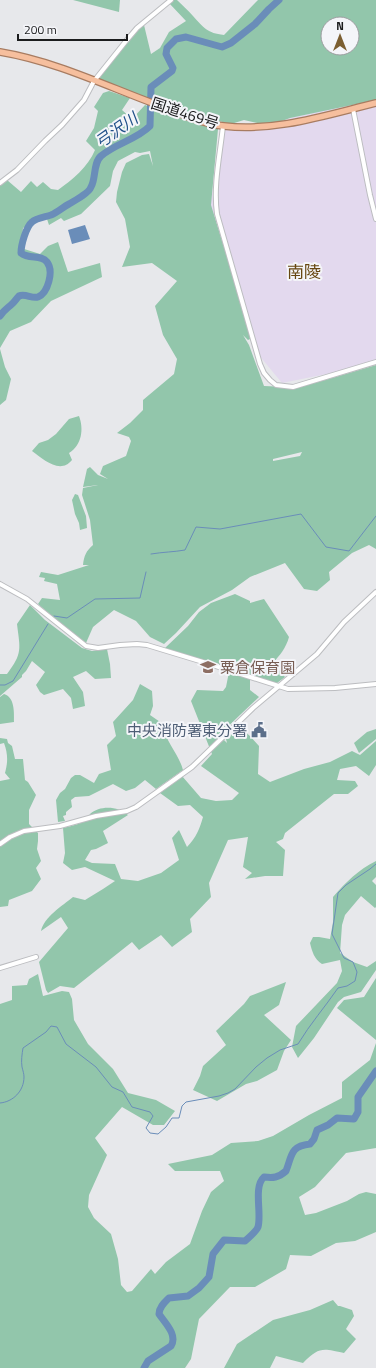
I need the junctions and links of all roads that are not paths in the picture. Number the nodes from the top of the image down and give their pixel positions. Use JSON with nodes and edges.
{"nodes":[{"id":1,"x":171,"y":0,"type":"edge"},
{"id":2,"x":0,"y":52,"type":"edge"},
{"id":3,"x":94,"y":80,"type":"junction"},
{"id":4,"x":376,"y":104,"type":"edge"},
{"id":5,"x":353,"y":109,"type":"junction"},
{"id":6,"x":223,"y":126,"type":"junction"},
{"id":7,"x":0,"y":183,"type":"edge"},
{"id":8,"x":376,"y":219,"type":"edge"},
{"id":9,"x":376,"y":362,"type":"edge"},
{"id":10,"x":0,"y":584,"type":"edge"},
{"id":11,"x":376,"y":592,"type":"edge"},
{"id":12,"x":376,"y":684,"type":"edge"},
{"id":13,"x":279,"y":687,"type":"junction"},
{"id":14,"x":0,"y":844,"type":"edge"},
{"id":15,"x":36,"y":958,"type":"dead end"},
{"id":16,"x":0,"y":968,"type":"edge"}],
"edges":[{"from":1,"to":3,"type":"street"},
{"from":2,"to":3,"type":"highway","name":"国道469号"},
{"from":3,"to":6,"type":"highway","name":"国道469号"},
{"from":3,"to":7,"type":"street"},
{"from":4,"to":5,"type":"highway","name":"国道469号"},
{"from":5,"to":6,"type":"highway","name":"国道469号"},
{"from":5,"to":8,"type":"street"},
{"from":6,"to":9,"type":"street"},
{"from":10,"to":13,"type":"street"},
{"from":11,"to":13,"type":"street"},
{"from":12,"to":13,"type":"street"},
{"from":13,"to":14,"type":"street"},
{"from":15,"to":16,"type":"street"}]}
